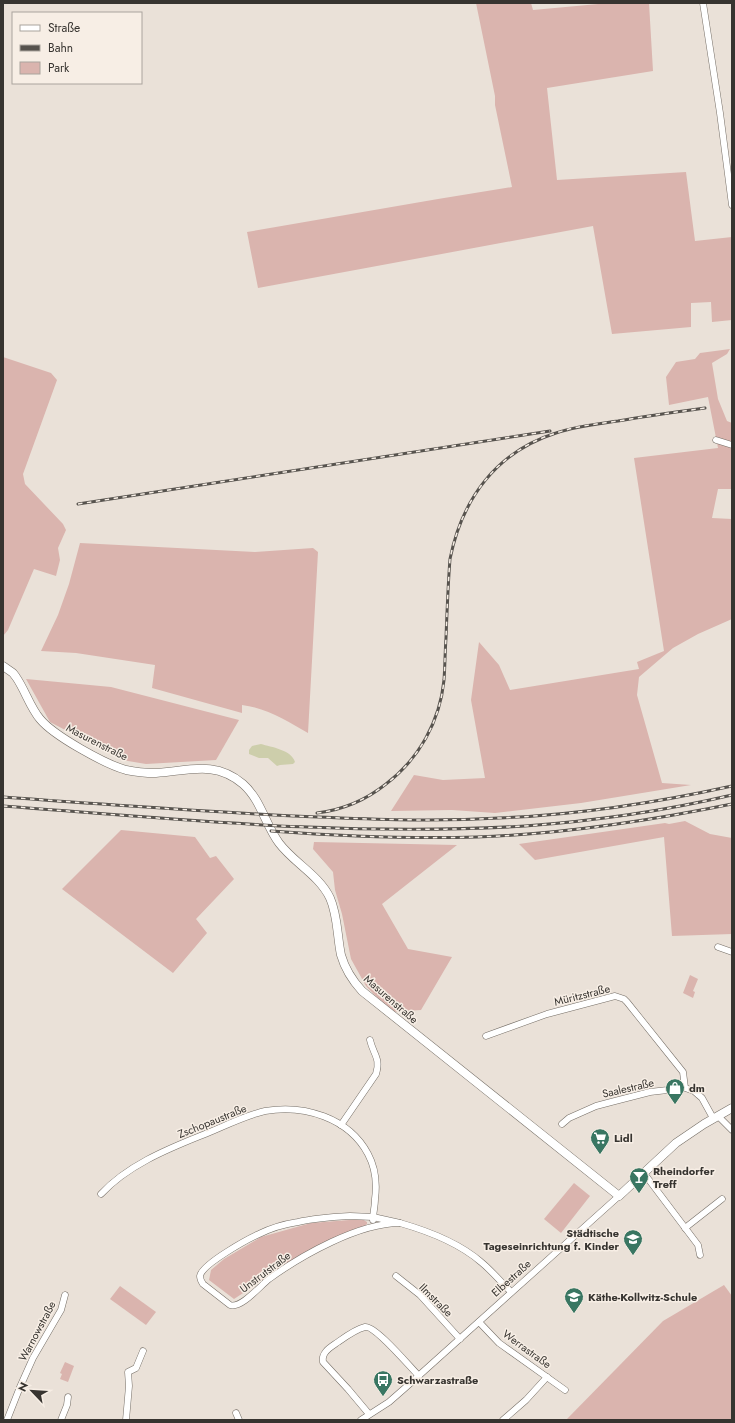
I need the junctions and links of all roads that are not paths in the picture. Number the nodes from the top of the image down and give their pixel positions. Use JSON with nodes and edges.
{"nodes":[{"id":1,"x":703,"y":3,"type":"edge"},
{"id":2,"x":729,"y":160,"type":"edge"},
{"id":3,"x":732,"y":205,"type":"edge"},
{"id":4,"x":716,"y":440,"type":"dead end"},
{"id":5,"x":732,"y":445,"type":"edge"},
{"id":6,"x":3,"y":666,"type":"edge"},
{"id":7,"x":718,"y":947,"type":"dead end"},
{"id":8,"x":732,"y":952,"type":"edge"},
{"id":9,"x":486,"y":1036,"type":"dead end"},
{"id":10,"x":370,"y":1040,"type":"dead end"},
{"id":11,"x":685,"y":1088,"type":"junction"},
{"id":12,"x":732,"y":1108,"type":"edge"},
{"id":13,"x":716,"y":1117,"type":"junction"},
{"id":14,"x":562,"y":1124,"type":"dead end"},
{"id":15,"x":341,"y":1125,"type":"junction"},
{"id":16,"x":732,"y":1130,"type":"edge"},
{"id":17,"x":643,"y":1172,"type":"junction"},
{"id":18,"x":101,"y":1194,"type":"dead end"},
{"id":19,"x":619,"y":1196,"type":"junction"},
{"id":20,"x":722,"y":1199,"type":"dead end"},
{"id":21,"x":373,"y":1217,"type":"junction"},
{"id":22,"x":400,"y":1223,"type":"junction"},
{"id":23,"x":373,"y":1227,"type":"junction"},
{"id":24,"x":685,"y":1228,"type":"junction"},
{"id":25,"x":700,"y":1255,"type":"dead end"},
{"id":26,"x":396,"y":1276,"type":"dead end"},
{"id":27,"x":512,"y":1292,"type":"junction"},
{"id":28,"x":65,"y":1295,"type":"dead end"},
{"id":29,"x":479,"y":1322,"type":"junction"},
{"id":30,"x":460,"y":1339,"type":"junction"},
{"id":31,"x":143,"y":1351,"type":"dead end"},
{"id":32,"x":419,"y":1376,"type":"junction"},
{"id":33,"x":547,"y":1377,"type":"junction"},
{"id":34,"x":565,"y":1390,"type":"dead end"},
{"id":35,"x":68,"y":1397,"type":"dead end"},
{"id":36,"x":236,"y":1412,"type":"dead end"},
{"id":37,"x":369,"y":1414,"type":"junction"},
{"id":38,"x":7,"y":1420,"type":"edge"},
{"id":39,"x":61,"y":1420,"type":"edge"},
{"id":40,"x":126,"y":1420,"type":"edge"},
{"id":41,"x":239,"y":1420,"type":"edge"},
{"id":42,"x":361,"y":1420,"type":"edge"},
{"id":43,"x":503,"y":1420,"type":"edge"}],
"edges":[{"from":1,"to":2,"type":"street"},
{"from":2,"to":3,"type":"street"},
{"from":4,"to":5,"type":"street"},
{"from":6,"to":19,"type":"main road","name":"Masurenstraße"},
{"from":7,"to":8,"type":"street"},
{"from":9,"to":11,"type":"street","name":"Müritzstraße"},
{"from":10,"to":15,"type":"street"},
{"from":11,"to":13,"type":"street"},
{"from":11,"to":14,"type":"street","name":"Saalestraße"},
{"from":12,"to":13,"type":"main road","name":"Elbestraße"},
{"from":13,"to":16,"type":"street"},
{"from":13,"to":17,"type":"main road","name":"Elbestraße"},
{"from":15,"to":18,"type":"street","name":"Zschopaustraße"},
{"from":15,"to":21,"type":"street","name":"Zschopaustraße"},
{"from":17,"to":19,"type":"main road","name":"Elbestraße"},
{"from":17,"to":24,"type":"street"},
{"from":19,"to":27,"type":"street","name":"Elbestraße"},
{"from":20,"to":24,"type":"street"},
{"from":21,"to":22,"type":"street","name":"Unstrutstraße"},
{"from":21,"to":23,"type":"street","name":"Zschopaustraße"},
{"from":21,"to":23,"type":"street","name":"Unstrutstraße"},
{"from":22,"to":23,"type":"street","name":"Unstrutstraße"},
{"from":22,"to":27,"type":"street","name":"Unstrutstraße"},
{"from":24,"to":25,"type":"street"},
{"from":26,"to":30,"type":"street","name":"Ilmstraße"},
{"from":27,"to":29,"type":"street","name":"Elbestraße"},
{"from":28,"to":38,"type":"street","name":"Warnowstraße"},
{"from":29,"to":30,"type":"street","name":"Elbestraße"},
{"from":29,"to":33,"type":"street","name":"Werrastraße"},
{"from":30,"to":32,"type":"street","name":"Elbestraße"},
{"from":31,"to":40,"type":"street"},
{"from":32,"to":37,"type":"street","name":"Elbestraße"},
{"from":32,"to":37,"type":"street"},
{"from":33,"to":34,"type":"street","name":"Werrastraße"},
{"from":33,"to":43,"type":"street"},
{"from":35,"to":39,"type":"street"},
{"from":36,"to":41,"type":"street"},
{"from":37,"to":42,"type":"street","name":"Elbestraße"}]}
